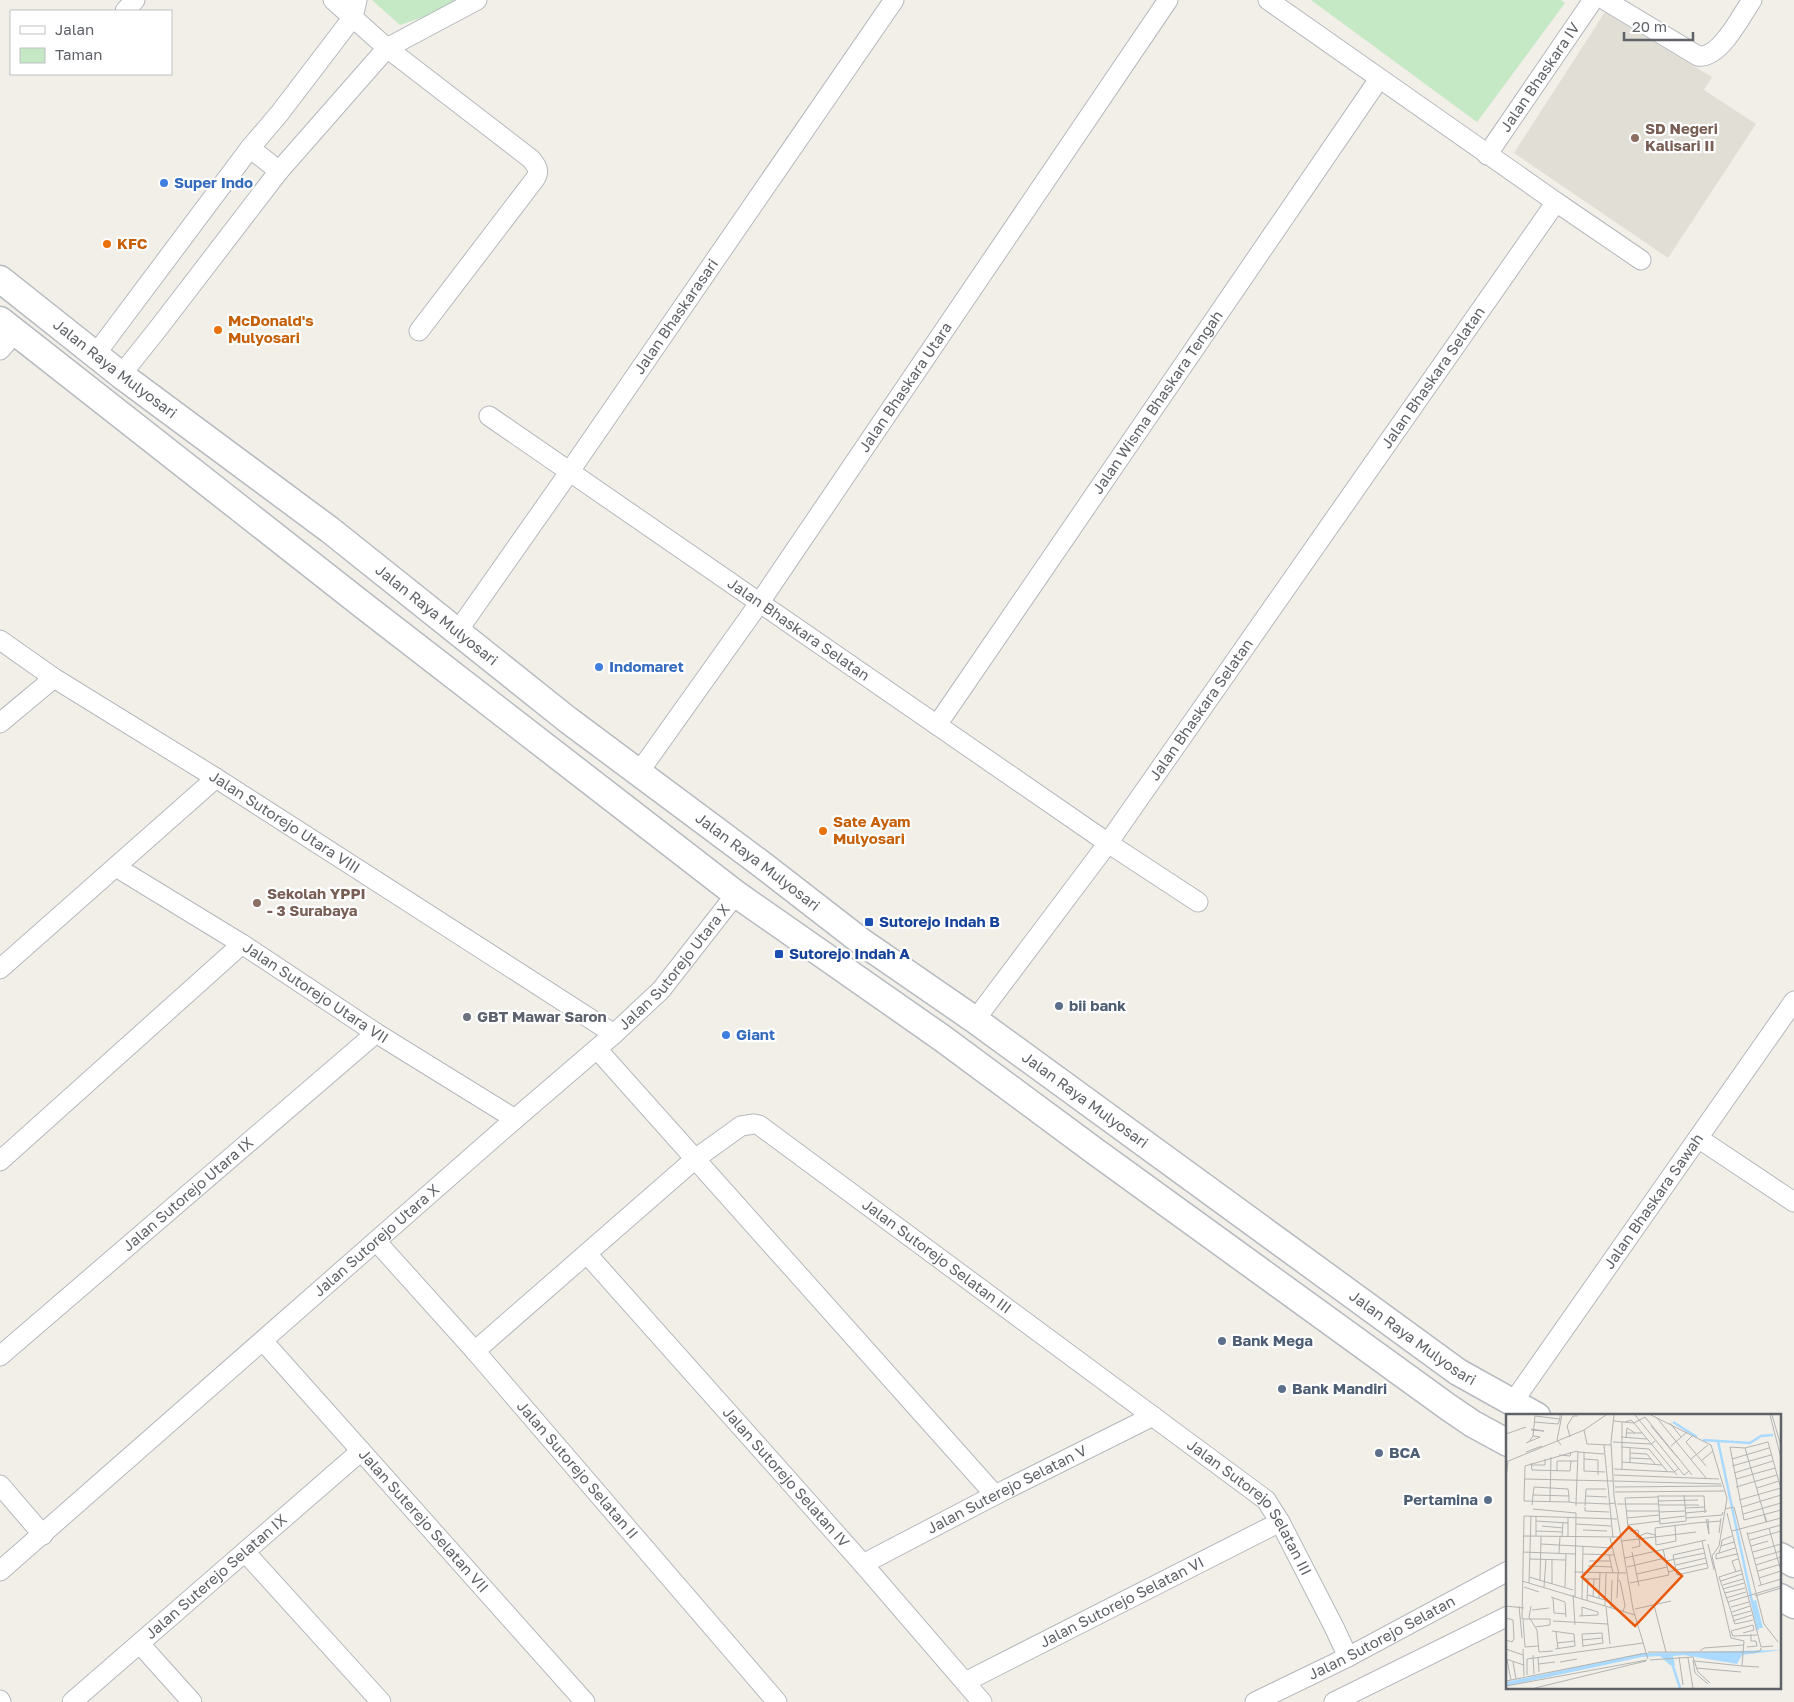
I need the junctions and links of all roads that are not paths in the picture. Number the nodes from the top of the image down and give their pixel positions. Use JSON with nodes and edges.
{"nodes":[{"id":1,"x":135,"y":0,"type":"edge"},
{"id":2,"x":333,"y":0,"type":"edge"},
{"id":3,"x":477,"y":0,"type":"edge"},
{"id":4,"x":894,"y":0,"type":"edge"},
{"id":5,"x":1168,"y":0,"type":"edge"},
{"id":6,"x":1269,"y":0,"type":"edge"},
{"id":7,"x":1592,"y":0,"type":"edge"},
{"id":8,"x":1605,"y":0,"type":"edge"},
{"id":9,"x":1752,"y":0,"type":"edge"},
{"id":10,"x":355,"y":8,"type":"edge"},
{"id":11,"x":126,"y":10,"type":"edge"},
{"id":12,"x":386,"y":48,"type":"junction"},
{"id":13,"x":1379,"y":79,"type":"junction"},
{"id":14,"x":250,"y":148,"type":"junction"},
{"id":15,"x":1487,"y":155,"type":"junction"},
{"id":16,"x":279,"y":171,"type":"junction"},
{"id":17,"x":1556,"y":202,"type":"junction"},
{"id":18,"x":1640,"y":260,"type":"dead end"},
{"id":19,"x":0,"y":279,"type":"edge"},
{"id":20,"x":419,"y":331,"type":"dead end"},
{"id":21,"x":5,"y":334,"type":"edge"},
{"id":22,"x":95,"y":355,"type":"junction"},
{"id":23,"x":121,"y":376,"type":"junction"},
{"id":24,"x":490,"y":416,"type":"dead end"},
{"id":25,"x":570,"y":472,"type":"junction"},
{"id":26,"x":760,"y":602,"type":"junction"},
{"id":27,"x":457,"y":632,"type":"junction"},
{"id":28,"x":0,"y":640,"type":"edge"},
{"id":29,"x":54,"y":678,"type":"junction"},
{"id":30,"x":568,"y":720,"type":"junction"},
{"id":31,"x":0,"y":723,"type":"edge"},
{"id":32,"x":937,"y":725,"type":"junction"},
{"id":33,"x":549,"y":748,"type":"junction"},
{"id":34,"x":639,"y":772,"type":"junction"},
{"id":35,"x":216,"y":778,"type":"junction"},
{"id":36,"x":1108,"y":843,"type":"junction"},
{"id":37,"x":116,"y":867,"type":"junction"},
{"id":38,"x":736,"y":894,"type":"junction"},
{"id":39,"x":1198,"y":902,"type":"dead end"},
{"id":40,"x":242,"y":944,"type":"junction"},
{"id":41,"x":0,"y":969,"type":"edge"},
{"id":42,"x":1794,"y":1001,"type":"edge"},
{"id":43,"x":975,"y":1020,"type":"junction"},
{"id":44,"x":376,"y":1033,"type":"junction"},
{"id":45,"x":614,"y":1034,"type":"junction"},
{"id":46,"x":597,"y":1049,"type":"junction"},
{"id":47,"x":1072,"y":1091,"type":"junction"},
{"id":48,"x":515,"y":1119,"type":"junction"},
{"id":49,"x":1052,"y":1119,"type":"junction"},
{"id":50,"x":1114,"y":1123,"type":"junction"},
{"id":51,"x":1698,"y":1138,"type":"junction"},
{"id":52,"x":1096,"y":1152,"type":"junction"},
{"id":53,"x":695,"y":1159,"type":"junction"},
{"id":54,"x":0,"y":1161,"type":"edge"},
{"id":55,"x":1794,"y":1202,"type":"edge"},
{"id":56,"x":376,"y":1242,"type":"junction"},
{"id":57,"x":587,"y":1254,"type":"junction"},
{"id":58,"x":263,"y":1341,"type":"junction"},
{"id":59,"x":475,"y":1352,"type":"junction"},
{"id":60,"x":0,"y":1356,"type":"edge"},
{"id":61,"x":1514,"y":1402,"type":"junction"},
{"id":62,"x":1534,"y":1414,"type":"edge"},
{"id":63,"x":1153,"y":1416,"type":"junction"},
{"id":64,"x":1506,"y":1442,"type":"edge"},
{"id":65,"x":361,"y":1451,"type":"junction"},
{"id":66,"x":0,"y":1485,"type":"edge"},
{"id":67,"x":996,"y":1495,"type":"junction"},
{"id":68,"x":1280,"y":1522,"type":"junction"},
{"id":69,"x":42,"y":1534,"type":"junction"},
{"id":70,"x":246,"y":1552,"type":"junction"},
{"id":71,"x":1782,"y":1557,"type":"edge"},
{"id":72,"x":863,"y":1564,"type":"junction"},
{"id":73,"x":1794,"y":1564,"type":"edge"},
{"id":74,"x":0,"y":1571,"type":"edge"},
{"id":75,"x":1506,"y":1572,"type":"edge"},
{"id":76,"x":1782,"y":1598,"type":"edge"},
{"id":77,"x":1794,"y":1605,"type":"edge"},
{"id":78,"x":1506,"y":1617,"type":"edge"},
{"id":79,"x":140,"y":1644,"type":"junction"},
{"id":80,"x":1348,"y":1657,"type":"junction"},
{"id":81,"x":965,"y":1682,"type":"junction"},
{"id":82,"x":72,"y":1702,"type":"edge"},
{"id":83,"x":192,"y":1702,"type":"edge"},
{"id":84,"x":381,"y":1702,"type":"edge"},
{"id":85,"x":585,"y":1702,"type":"edge"},
{"id":86,"x":776,"y":1702,"type":"edge"},
{"id":87,"x":982,"y":1702,"type":"edge"},
{"id":88,"x":1255,"y":1702,"type":"edge"},
{"id":89,"x":1334,"y":1702,"type":"edge"}],
"edges":[{"from":1,"to":11,"type":"street"},
{"from":2,"to":10,"type":"street"},
{"from":3,"to":12,"type":"street"},
{"from":4,"to":25,"type":"street","name":"Jalan Bhaskarasari"},
{"from":5,"to":26,"type":"street","name":"Jalan Bhaskara Utara"},
{"from":6,"to":13,"type":"street"},
{"from":7,"to":15,"type":"street","name":"Jalan Bhaskara IV"},
{"from":8,"to":9,"type":"street"},
{"from":10,"to":12,"type":"street"},
{"from":10,"to":14,"type":"street"},
{"from":12,"to":16,"type":"street"},
{"from":12,"to":20,"type":"street"},
{"from":13,"to":15,"type":"street"},
{"from":13,"to":32,"type":"street","name":"Jalan Wisma Bhaskara Tengah"},
{"from":14,"to":16,"type":"street"},
{"from":14,"to":22,"type":"street"},
{"from":15,"to":17,"type":"street"},
{"from":16,"to":23,"type":"street"},
{"from":17,"to":18,"type":"street"},
{"from":17,"to":36,"type":"street","name":"Jalan Bhaskara Selatan"},
{"from":19,"to":22,"type":"main road","name":"Jalan Raya Mulyosari"},
{"from":21,"to":33,"type":"main road","name":"Jalan Raya Mulyosari"},
{"from":22,"to":23,"type":"main road","name":"Jalan Raya Mulyosari"},
{"from":23,"to":27,"type":"main road","name":"Jalan Raya Mulyosari"},
{"from":24,"to":25,"type":"street","name":"Jalan Bhaskara Selatan"},
{"from":25,"to":26,"type":"street","name":"Jalan Bhaskara Selatan"},
{"from":25,"to":27,"type":"street","name":"Jalan Bhaskarasari"},
{"from":26,"to":32,"type":"street","name":"Jalan Bhaskara Selatan"},
{"from":26,"to":34,"type":"street","name":"Jalan Bhaskara Utara"},
{"from":27,"to":30,"type":"main road","name":"Jalan Raya Mulyosari"},
{"from":28,"to":29,"type":"street","name":"Jalan Sutorejo Utara VIII"},
{"from":29,"to":31,"type":"street"},
{"from":29,"to":35,"type":"street","name":"Jalan Sutorejo Utara VIII"},
{"from":30,"to":33,"type":"main road"},
{"from":30,"to":34,"type":"main road","name":"Jalan Raya Mulyosari"},
{"from":32,"to":36,"type":"street","name":"Jalan Bhaskara Selatan"},
{"from":33,"to":38,"type":"main road","name":"Jalan Raya Mulyosari"},
{"from":34,"to":43,"type":"main road","name":"Jalan Raya Mulyosari"},
{"from":35,"to":37,"type":"street"},
{"from":35,"to":45,"type":"street","name":"Jalan Sutorejo Utara VIII"},
{"from":36,"to":39,"type":"street","name":"Jalan Bhaskara Selatan"},
{"from":36,"to":43,"type":"street","name":"Jalan Bhaskara Selatan"},
{"from":37,"to":40,"type":"street","name":"Jalan Sutorejo Utara VII"},
{"from":37,"to":41,"type":"street"},
{"from":38,"to":45,"type":"street","name":"Jalan Sutorejo Utara X"},
{"from":38,"to":49,"type":"main road","name":"Jalan Raya Mulyosari"},
{"from":40,"to":44,"type":"street","name":"Jalan Sutorejo Utara VII"},
{"from":40,"to":54,"type":"street"},
{"from":42,"to":51,"type":"street","name":"Jalan Bhaskara Sawah"},
{"from":43,"to":47,"type":"main road","name":"Jalan Raya Mulyosari"},
{"from":44,"to":48,"type":"street","name":"Jalan Sutorejo Utara VII"},
{"from":44,"to":60,"type":"street","name":"Jalan Sutorejo Utara IX"},
{"from":45,"to":46,"type":"street","name":"Jalan Sutorejo Utara X"},
{"from":46,"to":48,"type":"street","name":"Jalan Sutorejo Utara X"},
{"from":46,"to":53,"type":"street"},
{"from":47,"to":49,"type":"main road"},
{"from":47,"to":50,"type":"main road","name":"Jalan Raya Mulyosari"},
{"from":48,"to":56,"type":"street","name":"Jalan Sutorejo Utara X"},
{"from":49,"to":52,"type":"main road","name":"Jalan Raya Mulyosari"},
{"from":50,"to":52,"type":"main road"},
{"from":50,"to":61,"type":"main road","name":"Jalan Raya Mulyosari"},
{"from":51,"to":55,"type":"street"},
{"from":51,"to":61,"type":"street","name":"Jalan Bhaskara Sawah"},
{"from":52,"to":64,"type":"main road","name":"Jalan Raya Mulyosari"},
{"from":53,"to":57,"type":"street","name":"Jalan Sutorejo Selatan III"},
{"from":53,"to":63,"type":"street","name":"Jalan Sutorejo Selatan III"},
{"from":53,"to":67,"type":"street"},
{"from":56,"to":58,"type":"street","name":"Jalan Sutorejo Utara X"},
{"from":56,"to":59,"type":"street","name":"Jalan Sutorejo Selatan II"},
{"from":57,"to":59,"type":"street","name":"Jalan Sutorejo Selatan III"},
{"from":57,"to":72,"type":"street","name":"Jalan Sutorejo Selatan IV"},
{"from":58,"to":65,"type":"street","name":"Jalan Suterejo Selatan VII"},
{"from":58,"to":69,"type":"street","name":"Jalan Sutorejo Utara X"},
{"from":59,"to":86,"type":"street","name":"Jalan Sutorejo Selatan II"},
{"from":61,"to":62,"type":"main road","name":"Jalan Raya Mulyosari"},
{"from":63,"to":67,"type":"street","name":"Jalan Suterejo Selatan V"},
{"from":63,"to":68,"type":"street","name":"Jalan Sutorejo Selatan III"},
{"from":65,"to":70,"type":"street","name":"Jalan Suterejo Selatan IX"},
{"from":65,"to":85,"type":"street","name":"Jalan Suterejo Selatan VII"},
{"from":66,"to":69,"type":"street"},
{"from":67,"to":72,"type":"street","name":"Jalan Suterejo Selatan V"},
{"from":68,"to":80,"type":"street","name":"Jalan Sutorejo Selatan III"},
{"from":68,"to":81,"type":"street","name":"Jalan Sutorejo Selatan VI"},
{"from":69,"to":74,"type":"street","name":"Jalan Sutorejo Utara X"},
{"from":70,"to":79,"type":"street","name":"Jalan Suterejo Selatan IX"},
{"from":70,"to":84,"type":"street"},
{"from":71,"to":73,"type":"main road"},
{"from":72,"to":81,"type":"street","name":"Jalan Sutorejo Selatan IV"},
{"from":75,"to":80,"type":"street","name":"Jalan Sutorejo Selatan"},
{"from":76,"to":77,"type":"main road"},
{"from":78,"to":89,"type":"street"},
{"from":79,"to":82,"type":"street","name":"Jalan Suterejo Selatan IX"},
{"from":79,"to":83,"type":"street"},
{"from":80,"to":88,"type":"street","name":"Jalan Sutorejo Selatan"},
{"from":81,"to":87,"type":"street","name":"Jalan Sutorejo Selatan IV"}]}
